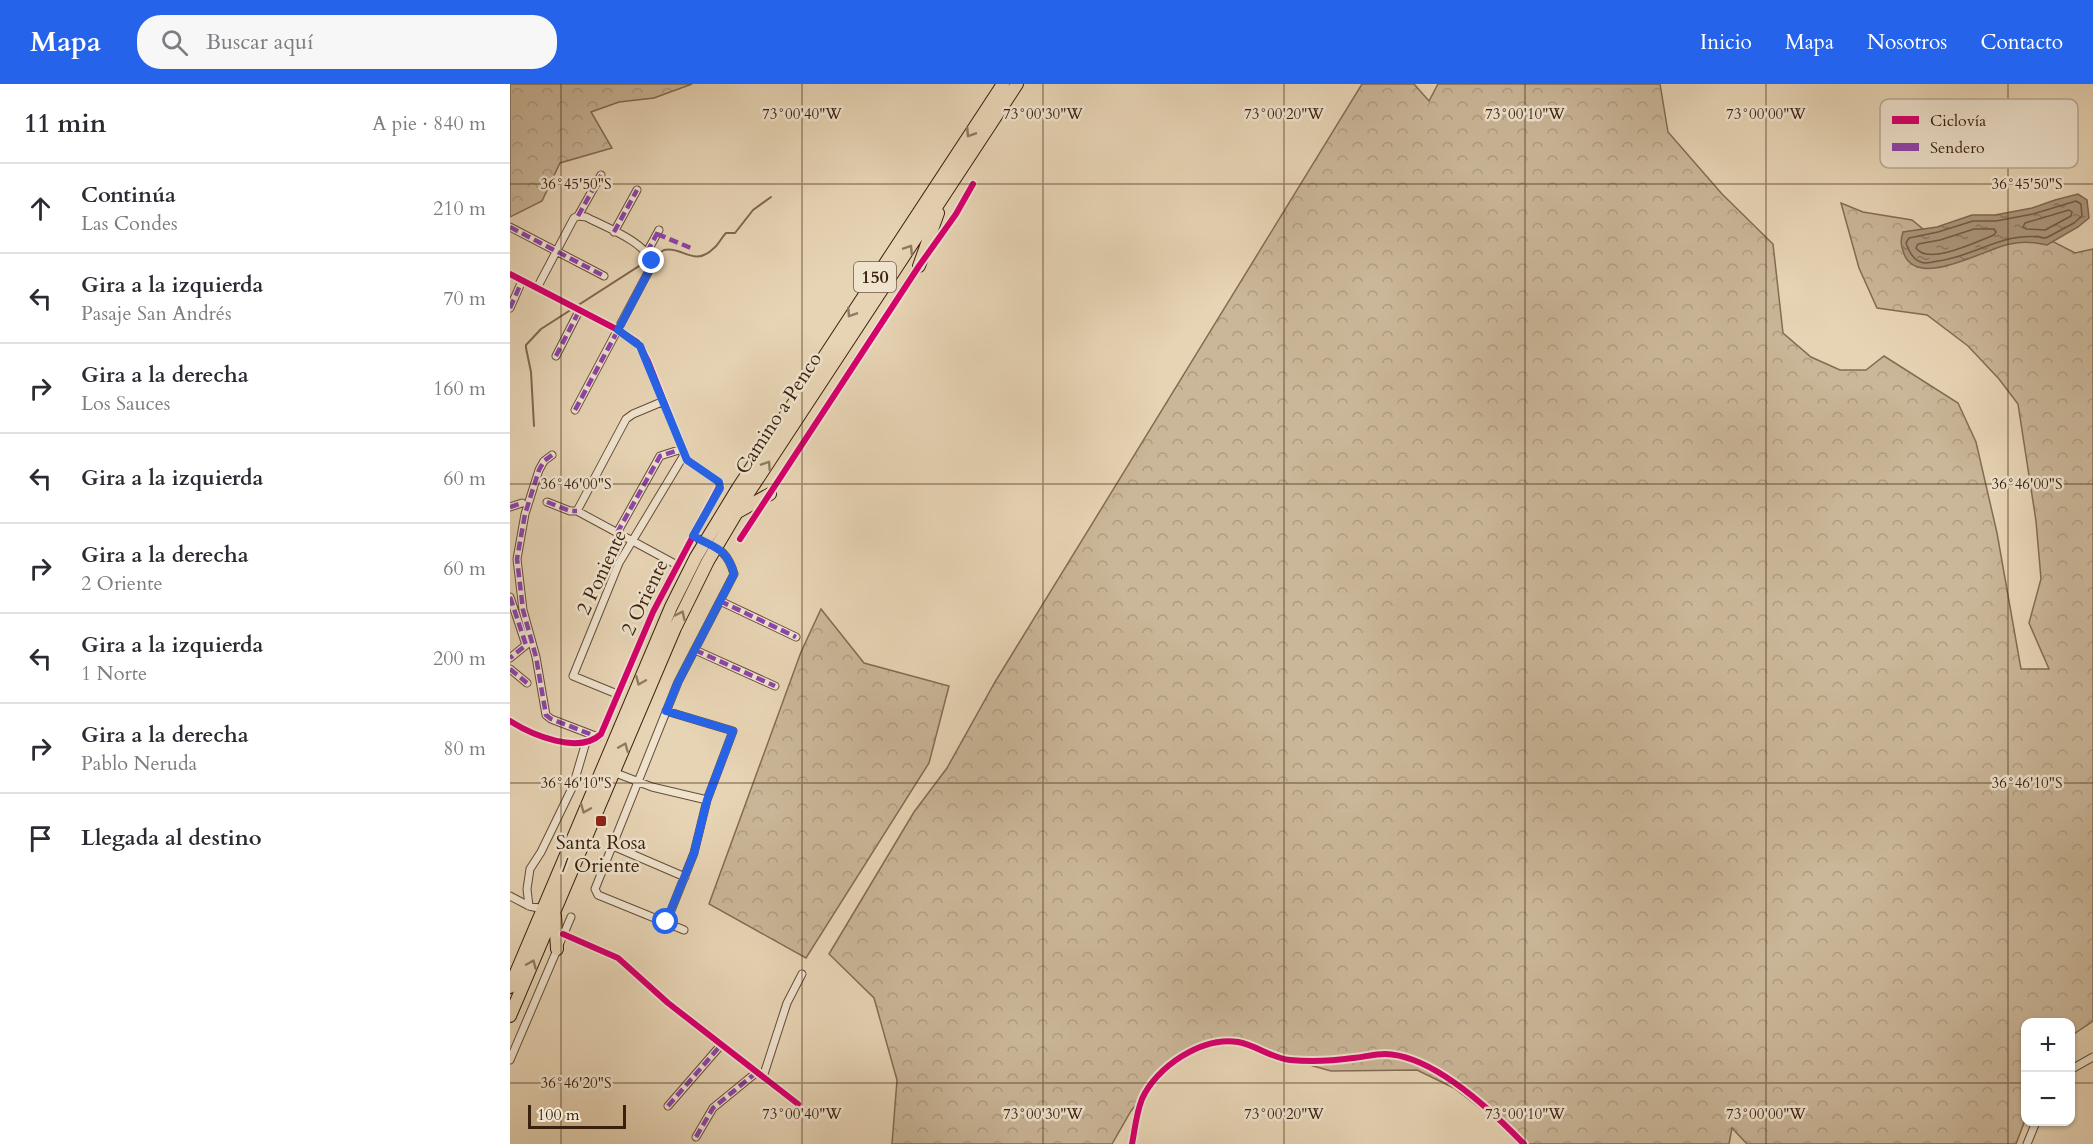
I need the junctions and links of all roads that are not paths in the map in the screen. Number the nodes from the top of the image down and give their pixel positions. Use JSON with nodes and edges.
{"nodes":[{"id":1,"x":1003,"y":84,"type":"edge"},
{"id":2,"x":1017,"y":84,"type":"edge"},
{"id":3,"x":601,"y":175,"type":"dead end"},
{"id":4,"x":973,"y":184,"type":"dead end"},
{"id":5,"x":637,"y":189,"type":"dead end"},
{"id":6,"x":944,"y":195,"type":"junction"},
{"id":7,"x":578,"y":216,"type":"junction"},
{"id":8,"x":510,"y":227,"type":"edge"},
{"id":9,"x":660,"y":230,"type":"dead end"},
{"id":10,"x":614,"y":232,"type":"junction"},
{"id":11,"x":556,"y":250,"type":"junction"},
{"id":12,"x":649,"y":255,"type":"junction"},
{"id":13,"x":919,"y":266,"type":"junction"},
{"id":14,"x":510,"y":274,"type":"edge"},
{"id":15,"x":604,"y":276,"type":"dead end"},
{"id":16,"x":522,"y":281,"type":"junction"},
{"id":17,"x":537,"y":288,"type":"junction"},
{"id":18,"x":510,"y":308,"type":"edge"},
{"id":19,"x":574,"y":308,"type":"junction"},
{"id":20,"x":618,"y":330,"type":"junction"},
{"id":21,"x":556,"y":356,"type":"dead end"},
{"id":22,"x":664,"y":401,"type":"junction"},
{"id":23,"x":575,"y":410,"type":"dead end"},
{"id":24,"x":683,"y":452,"type":"junction"},
{"id":25,"x":552,"y":454,"type":"dead end"},
{"id":26,"x":770,"y":494,"type":"junction"},
{"id":27,"x":547,"y":502,"type":"dead end"},
{"id":28,"x":522,"y":503,"type":"dead end"},
{"id":29,"x":510,"y":507,"type":"edge"},
{"id":30,"x":577,"y":511,"type":"junction"},
{"id":31,"x":735,"y":514,"type":"junction"},
{"id":32,"x":617,"y":533,"type":"junction"},
{"id":33,"x":740,"y":539,"type":"dead end"},
{"id":34,"x":632,"y":541,"type":"junction"},
{"id":35,"x":704,"y":542,"type":"junction"},
{"id":36,"x":677,"y":565,"type":"junction"},
{"id":37,"x":510,"y":597,"type":"edge"},
{"id":38,"x":720,"y":601,"type":"junction"},
{"id":39,"x":796,"y":637,"type":"dead end"},
{"id":40,"x":695,"y":650,"type":"junction"},
{"id":41,"x":510,"y":658,"type":"edge"},
{"id":42,"x":510,"y":669,"type":"edge"},
{"id":43,"x":527,"y":683,"type":"dead end"},
{"id":44,"x":775,"y":686,"type":"dead end"},
{"id":45,"x":617,"y":694,"type":"junction"},
{"id":46,"x":666,"y":711,"type":"junction"},
{"id":47,"x":510,"y":721,"type":"edge"},
{"id":48,"x":598,"y":737,"type":"junction"},
{"id":49,"x":586,"y":742,"type":"junction"},
{"id":50,"x":608,"y":770,"type":"junction"},
{"id":51,"x":639,"y":782,"type":"junction"},
{"id":52,"x":707,"y":800,"type":"junction"},
{"id":53,"x":613,"y":846,"type":"junction"},
{"id":54,"x":685,"y":876,"type":"junction"},
{"id":55,"x":510,"y":896,"type":"edge"},
{"id":56,"x":529,"y":906,"type":"junction"},
{"id":57,"x":548,"y":911,"type":"junction"},
{"id":58,"x":571,"y":916,"type":"dead end"},
{"id":59,"x":666,"y":922,"type":"junction"},
{"id":60,"x":684,"y":930,"type":"dead end"},
{"id":61,"x":563,"y":934,"type":"junction"},
{"id":62,"x":557,"y":949,"type":"junction"},
{"id":63,"x":802,"y":974,"type":"dead end"},
{"id":64,"x":510,"y":987,"type":"edge"},
{"id":65,"x":510,"y":1016,"type":"edge"},
{"id":66,"x":721,"y":1045,"type":"junction"},
{"id":67,"x":2093,"y":1057,"type":"edge"},
{"id":68,"x":510,"y":1060,"type":"edge"},
{"id":69,"x":2075,"y":1067,"type":"edge"},
{"id":70,"x":760,"y":1075,"type":"junction"},
{"id":71,"x":798,"y":1104,"type":"dead end"},
{"id":72,"x":668,"y":1106,"type":"dead end"},
{"id":73,"x":2034,"y":1126,"type":"edge"},
{"id":74,"x":696,"y":1137,"type":"dead end"},
{"id":75,"x":1132,"y":1144,"type":"edge"},
{"id":76,"x":1524,"y":1144,"type":"edge"},
{"id":77,"x":2027,"y":1144,"type":"edge"}],
"edges":[{"from":1,"to":35,"type":"highway","name":"Camino a Penco","number":"150","one_way":true},
{"from":2,"to":6,"type":"highway","name":"Camino a Penco","number":"150"},
{"from":3,"to":7,"type":"street"},
{"from":4,"to":13,"type":"street"},
{"from":5,"to":10,"type":"street"},
{"from":6,"to":13,"type":"highway"},
{"from":31,"to":6,"type":"highway","name":"Camino a Penco","number":"150","one_way":true},
{"from":7,"to":10,"type":"street"},
{"from":7,"to":11,"type":"street"},
{"from":8,"to":11,"type":"street"},
{"from":9,"to":12,"type":"street"},
{"from":10,"to":12,"type":"street"},
{"from":11,"to":15,"type":"street"},
{"from":11,"to":17,"type":"street"},
{"from":12,"to":20,"type":"street"},
{"from":13,"to":26,"type":"street"},
{"from":14,"to":16,"type":"street"},
{"from":16,"to":17,"type":"street"},
{"from":16,"to":18,"type":"street"},
{"from":17,"to":19,"type":"street"},
{"from":19,"to":20,"type":"street"},
{"from":19,"to":21,"type":"street"},
{"from":20,"to":22,"type":"street"},
{"from":20,"to":23,"type":"street"},
{"from":22,"to":24,"type":"street"},
{"from":22,"to":30,"type":"street"},
{"from":24,"to":32,"type":"street","name":"2 Poniente"},
{"from":24,"to":34,"type":"street","name":"2 Poniente"},
{"from":24,"to":35,"type":"street","name":"2 Oriente"},
{"from":25,"to":48,"type":"street"},
{"from":26,"to":31,"type":"highway"},
{"from":26,"to":33,"type":"street"},
{"from":27,"to":30,"type":"street"},
{"from":28,"to":29,"type":"street"},
{"from":30,"to":32,"type":"street"},
{"from":31,"to":35,"type":"highway","name":"Camino a Penco","number":"150"},
{"from":32,"to":34,"type":"street"},
{"from":34,"to":36,"type":"street"},
{"from":34,"to":45,"type":"street","name":"2 Poniente"},
{"from":35,"to":36,"type":"street","name":"2 Oriente"},
{"from":35,"to":38,"type":"street"},
{"from":35,"to":50,"type":"highway","name":"Camino a Penco","number":"150"},
{"from":36,"to":45,"type":"street","name":"2 Oriente"},
{"from":37,"to":41,"type":"street"},
{"from":38,"to":39,"type":"street"},
{"from":38,"to":40,"type":"street"},
{"from":40,"to":44,"type":"street"},
{"from":40,"to":46,"type":"street"},
{"from":42,"to":43,"type":"street"},
{"from":45,"to":48,"type":"street","name":"2 Oriente"},
{"from":46,"to":51,"type":"street"},
{"from":46,"to":52,"type":"street"},
{"from":47,"to":49,"type":"street"},
{"from":48,"to":49,"type":"street"},
{"from":49,"to":56,"type":"street"},
{"from":50,"to":51,"type":"street"},
{"from":50,"to":57,"type":"highway","name":"Camino a Penco","number":"150"},
{"from":51,"to":52,"type":"street"},
{"from":51,"to":53,"type":"street"},
{"from":52,"to":54,"type":"street"},
{"from":53,"to":54,"type":"street"},
{"from":53,"to":59,"type":"street"},
{"from":54,"to":59,"type":"street"},
{"from":55,"to":56,"type":"street"},
{"from":56,"to":57,"type":"street"},
{"from":57,"to":62,"type":"highway"},
{"from":57,"to":64,"type":"highway","name":"Camino a Penco","number":"150"},
{"from":65,"to":57,"type":"highway","name":"Camino a Penco","number":"150","one_way":true},
{"from":58,"to":61,"type":"street"},
{"from":59,"to":60,"type":"street"},
{"from":61,"to":62,"type":"street"},
{"from":61,"to":66,"type":"street"},
{"from":62,"to":68,"type":"street"},
{"from":63,"to":70,"type":"street"},
{"from":66,"to":70,"type":"street"},
{"from":66,"to":72,"type":"street"},
{"from":67,"to":69,"type":"street"},
{"from":70,"to":71,"type":"street"},
{"from":70,"to":74,"type":"street"},
{"from":73,"to":77,"type":"street"},
{"from":75,"to":76,"type":"street"}]}
